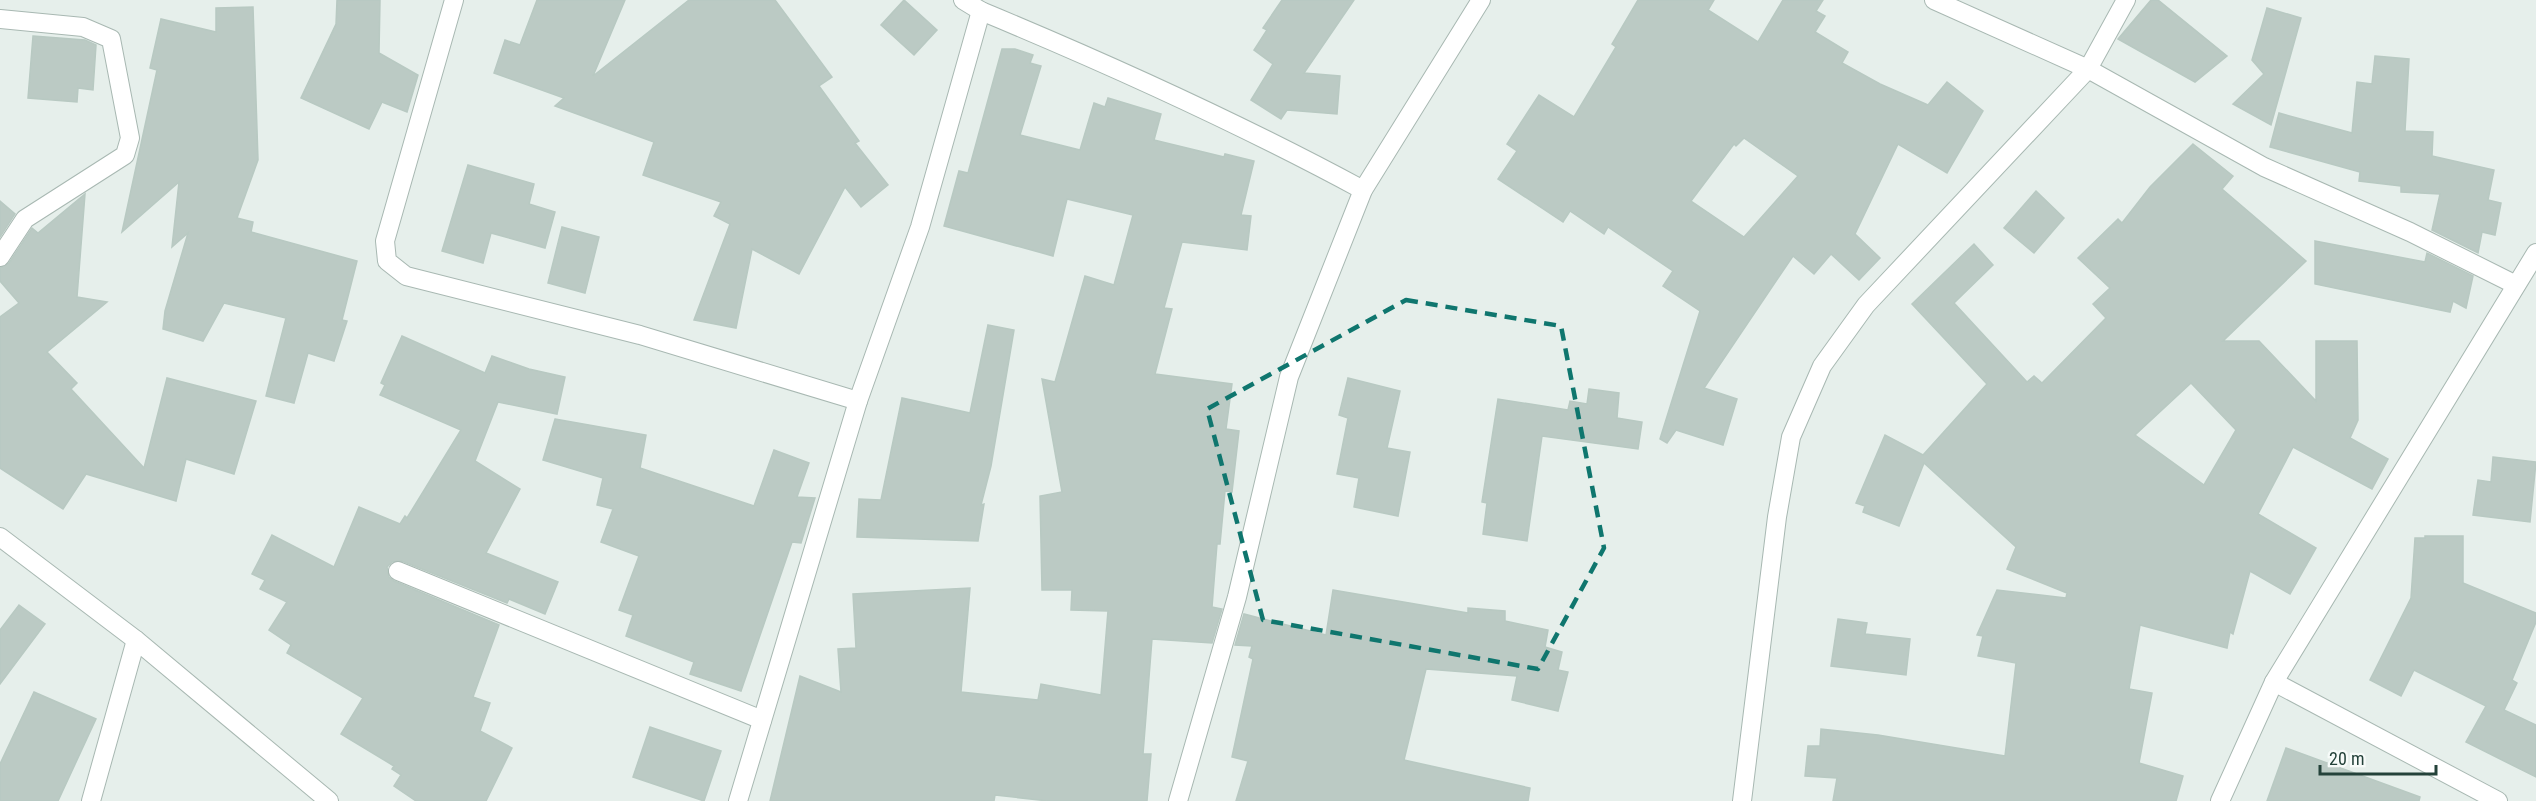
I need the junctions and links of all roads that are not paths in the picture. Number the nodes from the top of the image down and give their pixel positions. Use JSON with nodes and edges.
{"nodes":[{"id":1,"x":454,"y":0,"type":"edge"},
{"id":2,"x":963,"y":0,"type":"edge"},
{"id":3,"x":1481,"y":0,"type":"edge"},
{"id":4,"x":1934,"y":0,"type":"edge"},
{"id":5,"x":2126,"y":0,"type":"edge"},
{"id":6,"x":981,"y":11,"type":"junction"},
{"id":7,"x":0,"y":19,"type":"edge"},
{"id":8,"x":2088,"y":69,"type":"junction"},
{"id":9,"x":1363,"y":190,"type":"junction"},
{"id":10,"x":2536,"y":254,"type":"edge"},
{"id":11,"x":0,"y":257,"type":"edge"},
{"id":12,"x":2516,"y":285,"type":"junction"},
{"id":13,"x":858,"y":401,"type":"junction"},
{"id":14,"x":0,"y":537,"type":"edge"},
{"id":15,"x":398,"y":571,"type":"dead end"},
{"id":16,"x":136,"y":640,"type":"junction"},
{"id":17,"x":2274,"y":682,"type":"junction"},
{"id":18,"x":762,"y":720,"type":"junction"},
{"id":19,"x":91,"y":801,"type":"edge"},
{"id":20,"x":329,"y":801,"type":"edge"},
{"id":21,"x":738,"y":801,"type":"edge"},
{"id":22,"x":1178,"y":801,"type":"edge"},
{"id":23,"x":1742,"y":801,"type":"edge"},
{"id":24,"x":2220,"y":801,"type":"edge"},
{"id":25,"x":2498,"y":801,"type":"edge"}],
"edges":[{"from":1,"to":13,"type":"street"},
{"from":2,"to":6,"type":"street"},
{"from":3,"to":9,"type":"street"},
{"from":4,"to":8,"type":"street"},
{"from":5,"to":8,"type":"street"},
{"from":6,"to":9,"type":"street"},
{"from":6,"to":13,"type":"street"},
{"from":7,"to":11,"type":"street"},
{"from":8,"to":12,"type":"street"},
{"from":8,"to":23,"type":"street"},
{"from":9,"to":22,"type":"street"},
{"from":10,"to":12,"type":"street"},
{"from":12,"to":17,"type":"street"},
{"from":13,"to":18,"type":"street"},
{"from":14,"to":16,"type":"street"},
{"from":15,"to":18,"type":"street"},
{"from":16,"to":19,"type":"street"},
{"from":16,"to":20,"type":"street"},
{"from":17,"to":24,"type":"street"},
{"from":17,"to":25,"type":"street"},
{"from":18,"to":21,"type":"street"}]}
